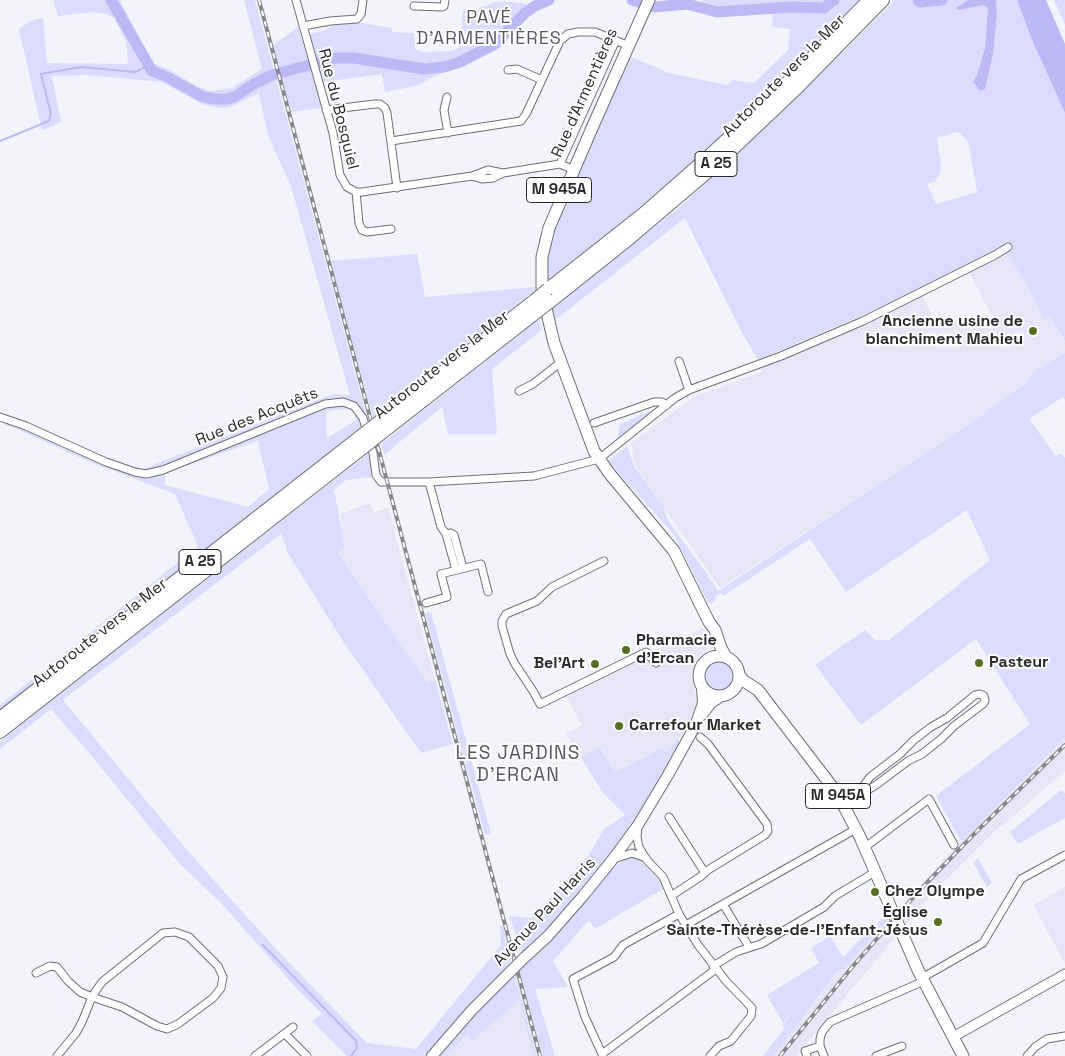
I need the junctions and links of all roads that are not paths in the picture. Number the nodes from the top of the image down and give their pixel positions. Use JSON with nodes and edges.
{"nodes":[{"id":1,"x":296,"y":0,"type":"edge"},
{"id":2,"x":363,"y":0,"type":"edge"},
{"id":3,"x":445,"y":0,"type":"edge"},
{"id":4,"x":884,"y":0,"type":"edge"},
{"id":5,"x":646,"y":3,"type":"edge"},
{"id":6,"x":414,"y":6,"type":"dead end"},
{"id":7,"x":867,"y":7,"type":"edge"},
{"id":8,"x":303,"y":26,"type":"junction"},
{"id":9,"x":623,"y":43,"type":"junction"},
{"id":10,"x":508,"y":70,"type":"dead end"},
{"id":11,"x":542,"y":80,"type":"junction"},
{"id":12,"x":446,"y":97,"type":"dead end"},
{"id":13,"x":326,"y":110,"type":"junction"},
{"id":14,"x":448,"y":133,"type":"junction"},
{"id":15,"x":391,"y":141,"type":"junction"},
{"id":16,"x":568,"y":167,"type":"junction"},
{"id":17,"x":398,"y":188,"type":"junction"},
{"id":18,"x":356,"y":192,"type":"junction"},
{"id":19,"x":391,"y":230,"type":"dead end"},
{"id":20,"x":1008,"y":247,"type":"dead end"},
{"id":21,"x":679,"y":361,"type":"dead end"},
{"id":22,"x":561,"y":362,"type":"junction"},
{"id":23,"x":689,"y":390,"type":"junction"},
{"id":24,"x":519,"y":392,"type":"dead end"},
{"id":25,"x":667,"y":405,"type":"junction"},
{"id":26,"x":0,"y":417,"type":"edge"},
{"id":27,"x":594,"y":423,"type":"dead end"},
{"id":28,"x":363,"y":441,"type":"junction"},
{"id":29,"x":599,"y":459,"type":"junction"},
{"id":30,"x":429,"y":482,"type":"junction"},
{"id":31,"x":604,"y":561,"type":"dead end"},
{"id":32,"x":460,"y":569,"type":"junction"},
{"id":33,"x":488,"y":592,"type":"dead end"},
{"id":34,"x":426,"y":603,"type":"dead end"},
{"id":35,"x":709,"y":622,"type":"junction"},
{"id":36,"x":709,"y":658,"type":"junction"},
{"id":37,"x":728,"y":658,"type":"junction"},
{"id":38,"x":656,"y":663,"type":"dead end"},
{"id":39,"x":739,"y":675,"type":"junction"},
{"id":40,"x":702,"y":688,"type":"junction"},
{"id":41,"x":733,"y":691,"type":"junction"},
{"id":42,"x":720,"y":697,"type":"junction"},
{"id":43,"x":762,"y":697,"type":"junction"},
{"id":44,"x":0,"y":718,"type":"edge"},
{"id":45,"x":0,"y":732,"type":"edge"},
{"id":46,"x":696,"y":734,"type":"junction"},
{"id":47,"x":907,"y":746,"type":"junction"},
{"id":48,"x":915,"y":757,"type":"junction"},
{"id":49,"x":856,"y":796,"type":"junction"},
{"id":50,"x":844,"y":805,"type":"junction"},
{"id":51,"x":669,"y":817,"type":"dead end"},
{"id":52,"x":638,"y":825,"type":"junction"},
{"id":53,"x":856,"y":829,"type":"junction"},
{"id":54,"x":954,"y":845,"type":"dead end"},
{"id":55,"x":864,"y":848,"type":"junction"},
{"id":56,"x":1065,"y":855,"type":"edge"},
{"id":57,"x":646,"y":858,"type":"junction"},
{"id":58,"x":614,"y":859,"type":"junction"},
{"id":59,"x":875,"y":872,"type":"junction"},
{"id":60,"x":705,"y":873,"type":"junction"},
{"id":61,"x":671,"y":896,"type":"junction"},
{"id":62,"x":723,"y":904,"type":"junction"},
{"id":63,"x":679,"y":914,"type":"junction"},
{"id":64,"x":686,"y":925,"type":"junction"},
{"id":65,"x":748,"y":947,"type":"junction"},
{"id":66,"x":715,"y":967,"type":"junction"},
{"id":67,"x":36,"y":973,"type":"dead end"},
{"id":68,"x":1065,"y":974,"type":"edge"},
{"id":69,"x":923,"y":979,"type":"junction"},
{"id":70,"x":92,"y":997,"type":"junction"},
{"id":71,"x":294,"y":1028,"type":"dead end"},
{"id":72,"x":285,"y":1034,"type":"junction"},
{"id":73,"x":1065,"y":1036,"type":"edge"},
{"id":74,"x":953,"y":1037,"type":"junction"},
{"id":75,"x":820,"y":1046,"type":"junction"},
{"id":76,"x":902,"y":1046,"type":"dead end"},
{"id":77,"x":434,"y":1055,"type":"edge"},
{"id":78,"x":602,"y":1055,"type":"edge"},
{"id":79,"x":57,"y":1056,"type":"edge"},
{"id":80,"x":255,"y":1056,"type":"edge"},
{"id":81,"x":307,"y":1056,"type":"edge"},
{"id":82,"x":710,"y":1056,"type":"edge"},
{"id":83,"x":807,"y":1056,"type":"edge"},
{"id":84,"x":824,"y":1056,"type":"edge"},
{"id":85,"x":876,"y":1056,"type":"edge"},
{"id":86,"x":964,"y":1056,"type":"edge"},
{"id":87,"x":1027,"y":1056,"type":"edge"}],
"edges":[{"from":1,"to":8,"type":"street","name":"Rue du Bosquiel"},
{"from":2,"to":8,"type":"street"},
{"from":3,"to":6,"type":"street"},
{"from":4,"to":7,"type":"highway","name":"Autoroute vers la Mer","number":"A 25"},
{"from":5,"to":9,"type":"main road","name":"Rue d'Armentières","number":"M 945A"},
{"from":7,"to":28,"type":"highway","number":"A 25","bridge":true},
{"from":8,"to":13,"type":"street","name":"Rue du Bosquiel"},
{"from":9,"to":11,"type":"street"},
{"from":9,"to":16,"type":"main road","name":"Rue d'Armentières","number":"M 945A"},
{"from":10,"to":11,"type":"street"},
{"from":11,"to":14,"type":"street"},
{"from":12,"to":14,"type":"street"},
{"from":13,"to":15,"type":"street"},
{"from":13,"to":18,"type":"street","name":"Rue du Bosquiel"},
{"from":14,"to":15,"type":"street"},
{"from":15,"to":17,"type":"street"},
{"from":16,"to":17,"type":"street","name":"Rue du Bosquiel"},
{"from":16,"to":22,"type":"main road","name":"Rue d'Armentières","number":"M 945A"},
{"from":17,"to":18,"type":"street","name":"Rue du Bosquiel"},
{"from":18,"to":19,"type":"street"},
{"from":20,"to":23,"type":"street"},
{"from":21,"to":23,"type":"street"},
{"from":22,"to":24,"type":"street"},
{"from":22,"to":29,"type":"main road","name":"Rue d'Armentières","number":"M 945A"},
{"from":23,"to":25,"type":"street"},
{"from":25,"to":27,"type":"street"},
{"from":25,"to":29,"type":"street"},
{"from":26,"to":30,"type":"street","name":"Rue des Acquêts"},
{"from":28,"to":44,"type":"highway","number":"A 25"},
{"from":28,"to":45,"type":"highway","name":"Autoroute vers la Mer","number":"A 25"},
{"from":29,"to":30,"type":"street","name":"Rue des Acquêts"},
{"from":29,"to":35,"type":"main road","name":"Rue d'Armentières","number":"M 945A"},
{"from":30,"to":32,"type":"street"},
{"from":31,"to":38,"type":"street"},
{"from":32,"to":33,"type":"street"},
{"from":32,"to":34,"type":"street"},
{"from":35,"to":36,"type":"main road","name":"Rue d'Armentières","number":"M 945A"},
{"from":35,"to":37,"type":"main road","name":"Rue d'Armentières","number":"M 945A"},
{"from":36,"to":37,"type":"main road"},
{"from":36,"to":40,"type":"main road"},
{"from":37,"to":39,"type":"main road"},
{"from":39,"to":41,"type":"main road"},
{"from":39,"to":43,"type":"main road","number":"M 945A"},
{"from":40,"to":42,"type":"main road"},
{"from":40,"to":46,"type":"main road","name":"Avenue Paul Harris"},
{"from":41,"to":42,"type":"main road"},
{"from":41,"to":43,"type":"main road"},
{"from":42,"to":46,"type":"main road","name":"Avenue Paul Harris"},
{"from":43,"to":50,"type":"main road","number":"M 945A"},
{"from":46,"to":52,"type":"main road","name":"Avenue Paul Harris"},
{"from":46,"to":60,"type":"street"},
{"from":47,"to":48,"type":"street"},
{"from":47,"to":48,"type":"street"},
{"from":47,"to":49,"type":"street"},
{"from":48,"to":49,"type":"street"},
{"from":49,"to":50,"type":"street"},
{"from":50,"to":53,"type":"main road","number":"M 945A"},
{"from":51,"to":60,"type":"street"},
{"from":52,"to":57,"type":"street"},
{"from":52,"to":58,"type":"main road","name":"Avenue Paul Harris"},
{"from":53,"to":55,"type":"main road","number":"M 945A"},
{"from":53,"to":62,"type":"street"},
{"from":54,"to":55,"type":"street"},
{"from":55,"to":59,"type":"main road","number":"M 945A"},
{"from":56,"to":69,"type":"street"},
{"from":57,"to":58,"type":"street"},
{"from":57,"to":61,"type":"street"},
{"from":58,"to":77,"type":"main road","name":"Avenue Paul Harris","bridge":true},
{"from":59,"to":65,"type":"street"},
{"from":59,"to":69,"type":"main road","number":"M 945A"},
{"from":60,"to":61,"type":"street"},
{"from":61,"to":63,"type":"street"},
{"from":62,"to":64,"type":"street"},
{"from":62,"to":65,"type":"street"},
{"from":63,"to":64,"type":"street"},
{"from":63,"to":78,"type":"street"},
{"from":64,"to":66,"type":"street"},
{"from":65,"to":66,"type":"street"},
{"from":66,"to":78,"type":"street"},
{"from":66,"to":82,"type":"street"},
{"from":67,"to":70,"type":"street"},
{"from":68,"to":74,"type":"street"},
{"from":69,"to":74,"type":"main road","number":"M 945A"},
{"from":69,"to":75,"type":"street"},
{"from":70,"to":70,"type":"street"},
{"from":70,"to":79,"type":"street"},
{"from":71,"to":72,"type":"street"},
{"from":72,"to":80,"type":"street"},
{"from":72,"to":81,"type":"street"},
{"from":73,"to":87,"type":"street"},
{"from":74,"to":86,"type":"main road","number":"M 945A"},
{"from":75,"to":83,"type":"street"},
{"from":75,"to":84,"type":"street"},
{"from":76,"to":85,"type":"street"}]}
